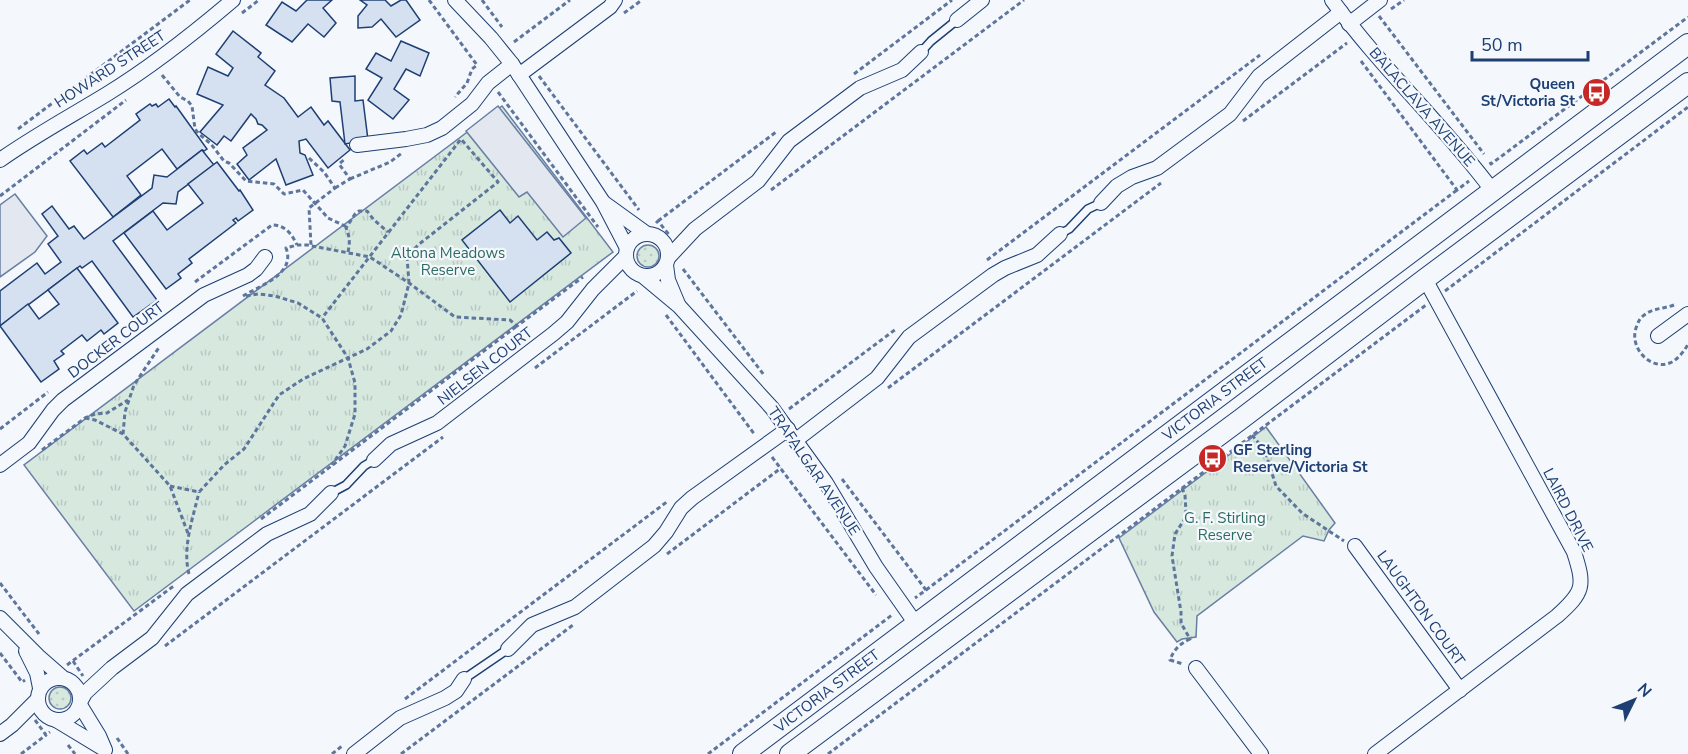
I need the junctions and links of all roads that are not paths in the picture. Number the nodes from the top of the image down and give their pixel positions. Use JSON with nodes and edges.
{"nodes":[{"id":1,"x":233,"y":0,"type":"edge"},
{"id":2,"x":455,"y":0,"type":"edge"},
{"id":3,"x":615,"y":0,"type":"edge"},
{"id":4,"x":982,"y":0,"type":"edge"},
{"id":5,"x":1332,"y":0,"type":"edge"},
{"id":6,"x":1376,"y":3,"type":"edge"},
{"id":7,"x":1340,"y":19,"type":"junction"},
{"id":8,"x":957,"y":20,"type":"joint"},
{"id":9,"x":1688,"y":44,"type":"edge"},
{"id":10,"x":921,"y":52,"type":"joint"},
{"id":11,"x":516,"y":70,"type":"junction"},
{"id":12,"x":1688,"y":83,"type":"edge"},
{"id":13,"x":357,"y":145,"type":"dead end"},
{"id":14,"x":0,"y":160,"type":"edge"},
{"id":15,"x":1492,"y":190,"type":"junction"},
{"id":16,"x":603,"y":202,"type":"junction"},
{"id":17,"x":1101,"y":202,"type":"joint"},
{"id":18,"x":1510,"y":215,"type":"junction"},
{"id":19,"x":695,"y":229,"type":"junction"},
{"id":20,"x":650,"y":234,"type":"junction"},
{"id":21,"x":1060,"y":234,"type":"joint"},
{"id":22,"x":626,"y":252,"type":"junction"},
{"id":23,"x":265,"y":257,"type":"dead end"},
{"id":24,"x":667,"y":262,"type":"junction"},
{"id":25,"x":640,"y":275,"type":"junction"},
{"id":26,"x":1425,"y":279,"type":"junction"},
{"id":27,"x":602,"y":281,"type":"junction"},
{"id":28,"x":679,"y":306,"type":"junction"},
{"id":29,"x":1688,"y":314,"type":"edge"},
{"id":30,"x":1658,"y":336,"type":"dead end"},
{"id":31,"x":792,"y":434,"type":"junction"},
{"id":32,"x":375,"y":460,"type":"joint"},
{"id":33,"x":0,"y":465,"type":"edge"},
{"id":34,"x":331,"y":493,"type":"joint"},
{"id":35,"x":1355,"y":546,"type":"road end"},
{"id":36,"x":0,"y":618,"type":"edge"},
{"id":37,"x":916,"y":624,"type":"junction"},
{"id":38,"x":18,"y":636,"type":"junction"},
{"id":39,"x":934,"y":648,"type":"junction"},
{"id":40,"x":508,"y":649,"type":"joint"},
{"id":41,"x":112,"y":668,"type":"junction"},
{"id":42,"x":1196,"y":668,"type":"road end"},
{"id":43,"x":64,"y":678,"type":"junction"},
{"id":44,"x":464,"y":679,"type":"joint"},
{"id":45,"x":1460,"y":690,"type":"junction"},
{"id":46,"x":39,"y":694,"type":"junction"},
{"id":47,"x":80,"y":703,"type":"junction"},
{"id":48,"x":53,"y":719,"type":"junction"},
{"id":49,"x":12,"y":725,"type":"junction"},
{"id":50,"x":0,"y":734,"type":"edge"},
{"id":51,"x":753,"y":751,"type":"edge"},
{"id":52,"x":106,"y":752,"type":"edge"},
{"id":53,"x":354,"y":754,"type":"edge"},
{"id":54,"x":790,"y":754,"type":"edge"},
{"id":55,"x":1261,"y":754,"type":"edge"},
{"id":56,"x":1375,"y":754,"type":"edge"}],
"edges":[{"from":1,"to":14,"type":"street","name":"HOWARD STREET"},
{"from":2,"to":11,"type":"street"},
{"from":3,"to":11,"type":"street"},
{"from":4,"to":8,"type":"street"},
{"from":5,"to":7,"type":"street","name":"BALACLAVA AVENUE"},
{"from":6,"to":7,"type":"street"},
{"from":7,"to":15,"type":"street","name":"BALACLAVA AVENUE"},
{"from":7,"to":17,"type":"street"},
{"from":8,"to":10,"type":"lane"},
{"from":9,"to":15,"type":"street","name":"VICTORIA STREET"},
{"from":10,"to":19,"type":"street"},
{"from":11,"to":13,"type":"street"},
{"from":11,"to":16,"type":"street"},
{"from":12,"to":18,"type":"street","name":"VICTORIA STREET"},
{"from":15,"to":18,"type":"street","name":"BALACLAVA AVENUE"},
{"from":15,"to":37,"type":"street","name":"VICTORIA STREET"},
{"from":16,"to":20,"type":"street"},
{"from":16,"to":22,"type":"street"},
{"from":17,"to":21,"type":"lane"},
{"from":18,"to":26,"type":"street","name":"VICTORIA STREET"},
{"from":19,"to":20,"type":"street"},
{"from":19,"to":24,"type":"street"},
{"from":20,"to":22,"type":"street"},
{"from":20,"to":24,"type":"street"},
{"from":21,"to":31,"type":"street"},
{"from":22,"to":25,"type":"street"},
{"from":22,"to":27,"type":"street","name":"NIELSEN COURT"},
{"from":23,"to":33,"type":"street","name":"DOCKER COURT"},
{"from":24,"to":25,"type":"street"},
{"from":24,"to":28,"type":"street","name":"TRAFALGAR AVENUE"},
{"from":25,"to":27,"type":"street"},
{"from":25,"to":28,"type":"street","name":"TRAFALGAR AVENUE"},
{"from":26,"to":39,"type":"street","name":"VICTORIA STREET"},
{"from":26,"to":45,"type":"street","name":"LAIRD DRIVE"},
{"from":27,"to":32,"type":"street","name":"NIELSEN COURT"},
{"from":28,"to":31,"type":"street","name":"TRAFALGAR AVENUE"},
{"from":29,"to":30,"type":"street"},
{"from":31,"to":37,"type":"street","name":"TRAFALGAR AVENUE"},
{"from":31,"to":40,"type":"street"},
{"from":32,"to":34,"type":"lane"},
{"from":34,"to":41,"type":"street"},
{"from":35,"to":45,"type":"street","name":"LAUGHTON COURT"},
{"from":36,"to":38,"type":"street"},
{"from":37,"to":39,"type":"street","name":"TRAFALGAR AVENUE"},
{"from":37,"to":51,"type":"street","name":"VICTORIA STREET"},
{"from":38,"to":43,"type":"street"},
{"from":38,"to":46,"type":"street"},
{"from":39,"to":54,"type":"street","name":"VICTORIA STREET"},
{"from":40,"to":44,"type":"lane"},
{"from":41,"to":43,"type":"street"},
{"from":41,"to":47,"type":"street"},
{"from":42,"to":55,"type":"street"},
{"from":43,"to":46,"type":"street"},
{"from":43,"to":47,"type":"street"},
{"from":44,"to":53,"type":"street"},
{"from":45,"to":56,"type":"street","name":"LAIRD DRIVE"},
{"from":46,"to":48,"type":"street"},
{"from":46,"to":49,"type":"street"},
{"from":47,"to":48,"type":"street"},
{"from":47,"to":52,"type":"street"},
{"from":48,"to":49,"type":"street"},
{"from":48,"to":52,"type":"street"},
{"from":49,"to":50,"type":"street"}]}
